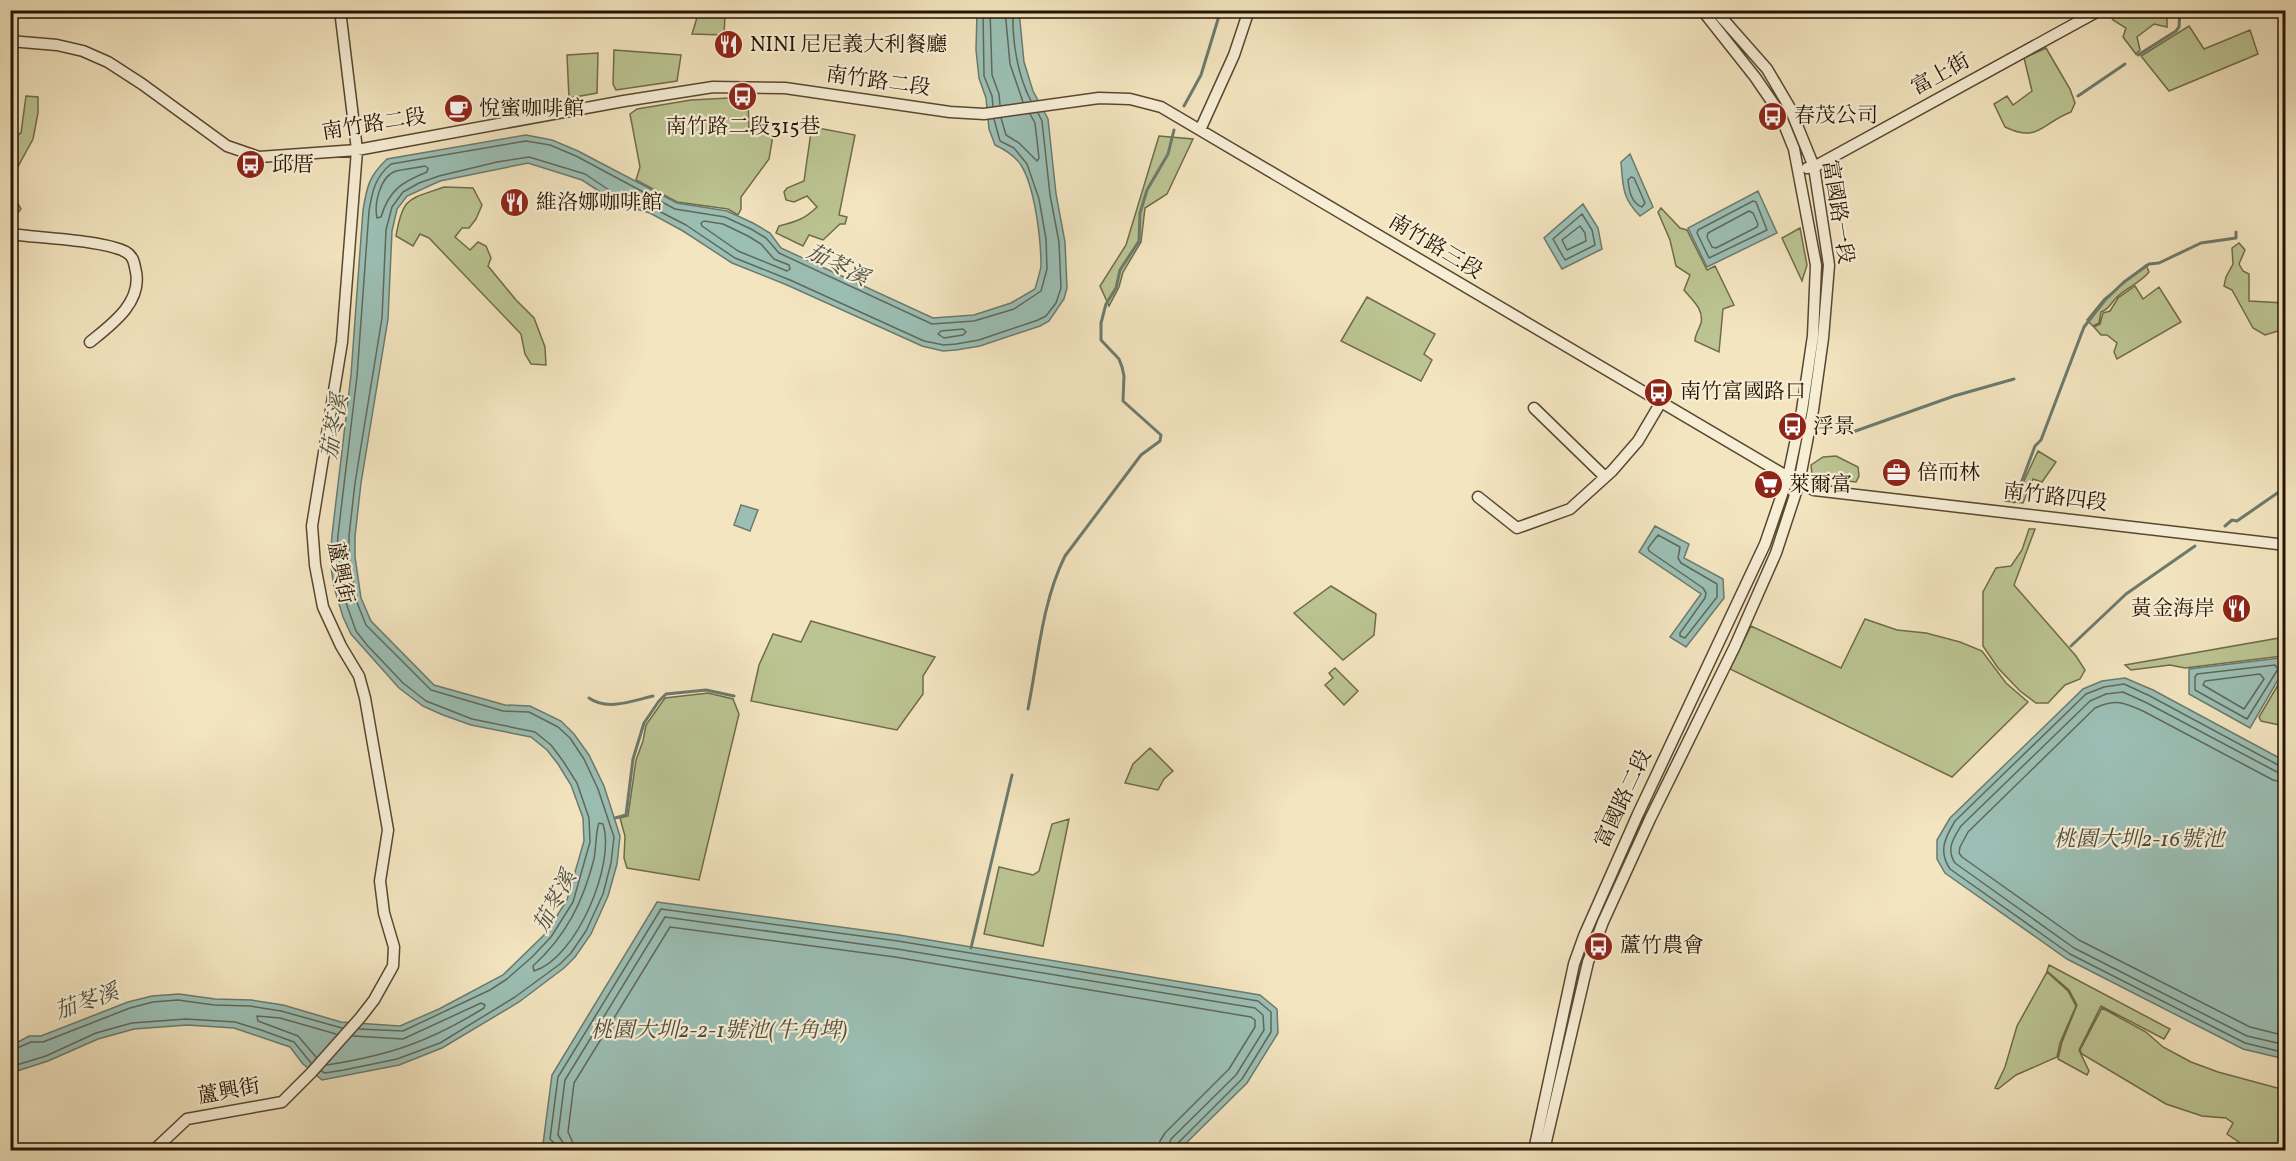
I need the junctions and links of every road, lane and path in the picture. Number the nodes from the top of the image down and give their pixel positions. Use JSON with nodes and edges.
{"nodes":[{"id":1,"x":340,"y":10,"type":"edge"},
{"id":2,"x":1250,"y":10,"type":"edge"},
{"id":3,"x":1702,"y":10,"type":"edge"},
{"id":4,"x":1715,"y":10,"type":"edge"},
{"id":5,"x":2100,"y":10,"type":"edge"},
{"id":6,"x":10,"y":41,"type":"edge"},
{"id":7,"x":950,"y":112,"type":"joint"},
{"id":8,"x":1200,"y":130,"type":"junction"},
{"id":9,"x":357,"y":150,"type":"junction"},
{"id":10,"x":1814,"y":167,"type":"junction"},
{"id":11,"x":1798,"y":170,"type":"junction"},
{"id":12,"x":10,"y":234,"type":"edge"},
{"id":13,"x":90,"y":342,"type":"dead end"},
{"id":14,"x":1661,"y":402,"type":"junction"},
{"id":15,"x":1534,"y":408,"type":"dead end"},
{"id":16,"x":1605,"y":477,"type":"junction"},
{"id":17,"x":1788,"y":477,"type":"junction"},
{"id":18,"x":1799,"y":483,"type":"junction"},
{"id":19,"x":1478,"y":497,"type":"dead end"},
{"id":20,"x":2286,"y":545,"type":"edge"},
{"id":21,"x":154,"y":1150,"type":"edge"},
{"id":22,"x":1534,"y":1150,"type":"edge"},
{"id":23,"x":1544,"y":1150,"type":"edge"}],
"edges":[{"from":1,"to":9,"type":"street","name":"蘆興街"},
{"from":2,"to":8,"type":"street"},
{"from":3,"to":11,"type":"street","name":"富國路一段"},
{"from":4,"to":10,"type":"street","name":"富國路一段"},
{"from":5,"to":10,"type":"street","name":"富上街"},
{"from":6,"to":9,"type":"street","name":"南竹路二段"},
{"from":7,"to":8,"type":"street","name":"南竹路三段"},
{"from":7,"to":9,"type":"street","name":"南竹路二段"},
{"from":8,"to":14,"type":"street","name":"南竹路三段"},
{"from":9,"to":21,"type":"street","name":"蘆興街"},
{"from":10,"to":11,"type":"street","name":"富上街"},
{"from":10,"to":18,"type":"street","name":"富國路一段"},
{"from":11,"to":17,"type":"street","name":"富國路一段"},
{"from":12,"to":13,"type":"street"},
{"from":14,"to":16,"type":"street"},
{"from":14,"to":17,"type":"street","name":"南竹路三段"},
{"from":15,"to":16,"type":"street"},
{"from":16,"to":19,"type":"street"},
{"from":17,"to":18,"type":"street","name":"南竹路四段"},
{"from":17,"to":22,"type":"street","name":"富國路二段"},
{"from":18,"to":20,"type":"street","name":"南竹路四段"},
{"from":18,"to":23,"type":"street","name":"富國路二段"}]}
